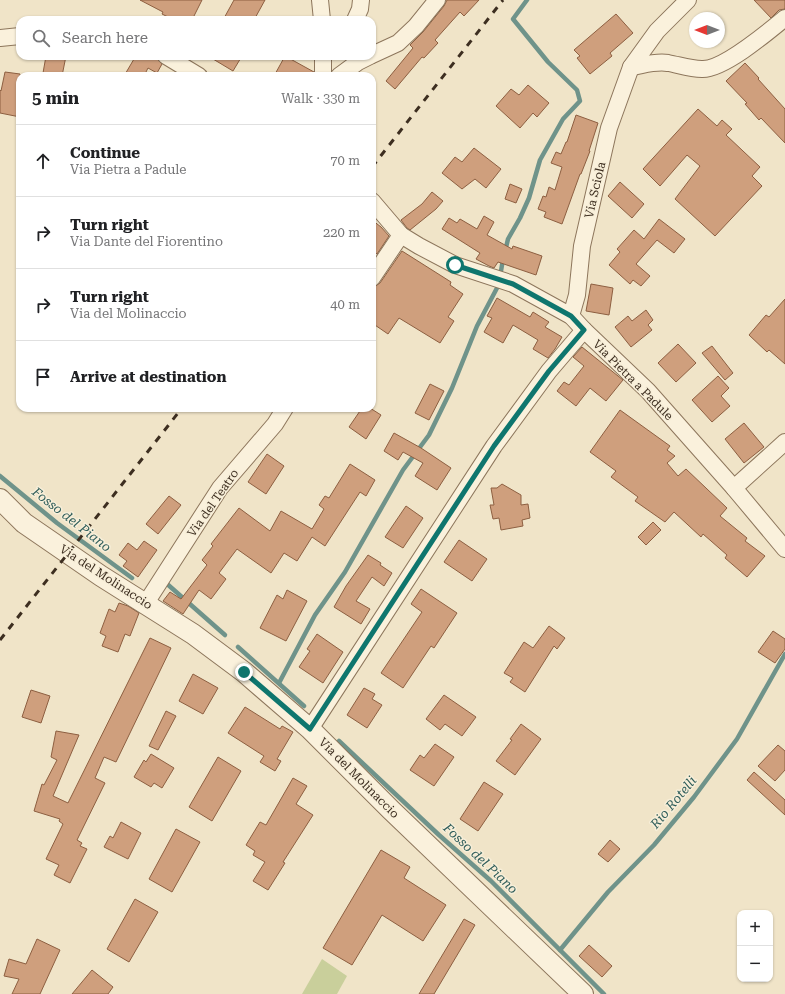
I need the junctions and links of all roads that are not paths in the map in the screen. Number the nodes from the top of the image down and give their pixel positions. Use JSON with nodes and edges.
{"nodes":[{"id":1,"x":320,"y":0,"type":"edge"},
{"id":2,"x":361,"y":0,"type":"edge"},
{"id":3,"x":437,"y":0,"type":"edge"},
{"id":4,"x":688,"y":0,"type":"edge"},
{"id":5,"x":322,"y":16,"type":"edge"},
{"id":6,"x":357,"y":16,"type":"edge"},
{"id":7,"x":785,"y":18,"type":"edge"},
{"id":8,"x":16,"y":36,"type":"edge"},
{"id":9,"x":0,"y":38,"type":"edge"},
{"id":10,"x":376,"y":53,"type":"edge"},
{"id":11,"x":173,"y":60,"type":"edge"},
{"id":12,"x":324,"y":60,"type":"edge"},
{"id":13,"x":362,"y":60,"type":"edge"},
{"id":14,"x":631,"y":67,"type":"junction"},
{"id":15,"x":192,"y":72,"type":"edge"},
{"id":16,"x":323,"y":72,"type":"edge"},
{"id":17,"x":345,"y":72,"type":"edge"},
{"id":18,"x":376,"y":206,"type":"edge"},
{"id":19,"x":401,"y":235,"type":"junction"},
{"id":20,"x":376,"y":272,"type":"edge"},
{"id":21,"x":571,"y":316,"type":"junction"},
{"id":22,"x":584,"y":330,"type":"junction"},
{"id":23,"x":282,"y":412,"type":"edge"},
{"id":24,"x":785,"y":442,"type":"edge"},
{"id":25,"x":734,"y":488,"type":"junction"},
{"id":26,"x":0,"y":499,"type":"edge"},
{"id":27,"x":0,"y":521,"type":"edge"},
{"id":28,"x":24,"y":523,"type":"junction"},
{"id":29,"x":785,"y":549,"type":"edge"},
{"id":30,"x":146,"y":603,"type":"junction"},
{"id":31,"x":310,"y":729,"type":"junction"},
{"id":32,"x":583,"y":994,"type":"edge"}],
"edges":[{"from":1,"to":5,"type":"street"},
{"from":2,"to":6,"type":"street"},
{"from":3,"to":10,"type":"street"},
{"from":4,"to":14,"type":"street","name":"Via Sciola"},
{"from":7,"to":14,"type":"street"},
{"from":8,"to":9,"type":"street"},
{"from":11,"to":15,"type":"street"},
{"from":12,"to":16,"type":"street"},
{"from":13,"to":17,"type":"street"},
{"from":14,"to":21,"type":"street","name":"Via Sciola"},
{"from":18,"to":19,"type":"street","name":"Via Pietra a Padule"},
{"from":19,"to":20,"type":"street"},
{"from":19,"to":21,"type":"street","name":"Via Pietra a Padule"},
{"from":21,"to":22,"type":"street","name":"Via Pietra a Padule"},
{"from":22,"to":25,"type":"street","name":"Via Pietra a Padule"},
{"from":22,"to":31,"type":"street"},
{"from":23,"to":30,"type":"street","name":"Via del Teatro"},
{"from":24,"to":25,"type":"street"},
{"from":25,"to":29,"type":"street","name":"Via Pietra a Padule"},
{"from":26,"to":28,"type":"street","name":"Via del Molinaccio"},
{"from":27,"to":28,"type":"street"},
{"from":28,"to":30,"type":"street","name":"Via del Molinaccio"},
{"from":30,"to":31,"type":"street","name":"Via del Molinaccio"},
{"from":31,"to":32,"type":"street","name":"Via del Molinaccio"}]}
